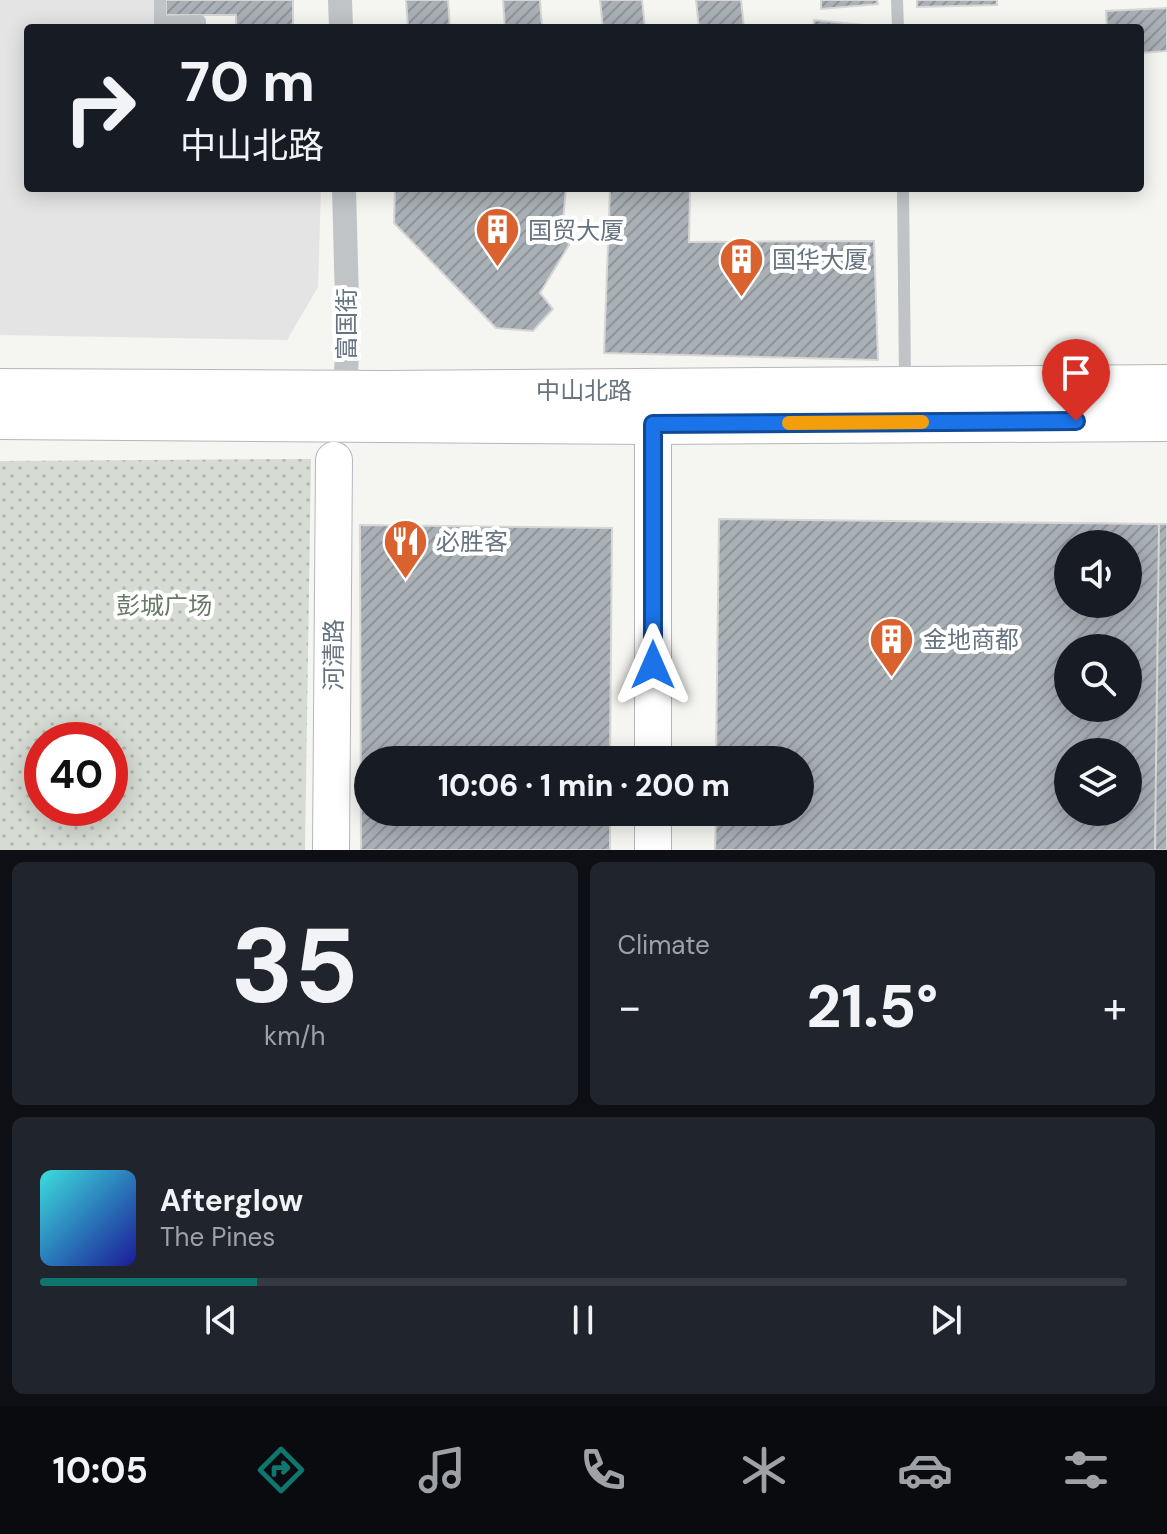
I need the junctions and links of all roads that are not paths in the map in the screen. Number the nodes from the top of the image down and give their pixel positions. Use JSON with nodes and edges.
{"nodes":[{"id":1,"x":160,"y":0,"type":"edge"},
{"id":2,"x":340,"y":0,"type":"edge"},
{"id":3,"x":897,"y":0,"type":"edge"},
{"id":4,"x":200,"y":24,"type":"edge"},
{"id":5,"x":341,"y":24,"type":"edge"},
{"id":6,"x":898,"y":24,"type":"edge"},
{"id":7,"x":344,"y":192,"type":"edge"},
{"id":8,"x":903,"y":192,"type":"edge"},
{"id":9,"x":1167,"y":385,"type":"edge"},
{"id":10,"x":905,"y":387,"type":"junction"},
{"id":11,"x":0,"y":389,"type":"edge"},
{"id":12,"x":0,"y":419,"type":"edge"},
{"id":13,"x":1167,"y":421,"type":"edge"},
{"id":14,"x":340,"y":424,"type":"junction"},
{"id":15,"x":653,"y":424,"type":"junction"},
{"id":16,"x":653,"y":746,"type":"edge"},
{"id":17,"x":653,"y":826,"type":"edge"},
{"id":18,"x":331,"y":850,"type":"edge"},
{"id":19,"x":653,"y":850,"type":"edge"}],
"edges":[{"from":1,"to":4,"type":"lane"},
{"from":2,"to":5,"type":"street"},
{"from":3,"to":6,"type":"lane"},
{"from":7,"to":14,"type":"street","name":"富国街"},
{"from":8,"to":10,"type":"lane"},
{"from":9,"to":10,"type":"main road","name":"中山北路"},
{"from":10,"to":14,"type":"main road","name":"中山北路"},
{"from":11,"to":14,"type":"main road","name":"中山北路"},
{"from":12,"to":14,"type":"main road","name":"中山北路"},
{"from":13,"to":15,"type":"main road","name":"中山北路"},
{"from":14,"to":15,"type":"main road","name":"中山北路"},
{"from":14,"to":18,"type":"street","name":"河清路"},
{"from":15,"to":16,"type":"street"},
{"from":17,"to":19,"type":"street"}]}
